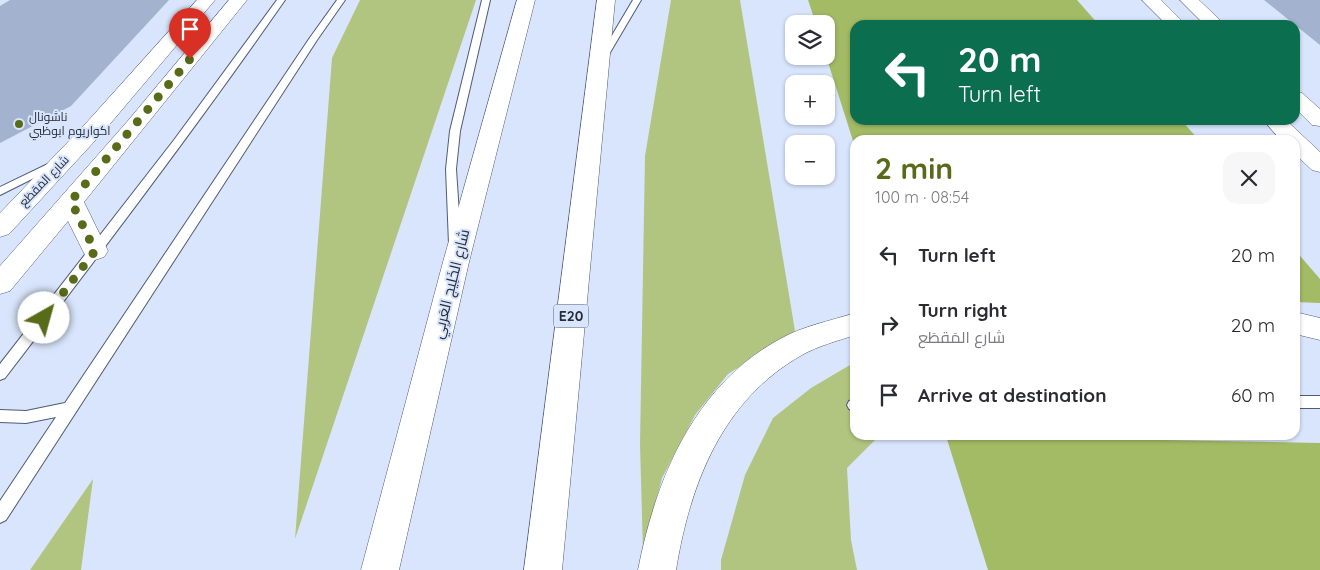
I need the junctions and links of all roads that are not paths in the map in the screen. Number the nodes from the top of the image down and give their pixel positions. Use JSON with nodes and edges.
{"nodes":[{"id":1,"x":206,"y":0,"type":"edge"},
{"id":2,"x":238,"y":0,"type":"edge"},
{"id":3,"x":281,"y":0,"type":"edge"},
{"id":4,"x":341,"y":0,"type":"edge"},
{"id":5,"x":486,"y":0,"type":"edge"},
{"id":6,"x":526,"y":0,"type":"edge"},
{"id":7,"x":606,"y":0,"type":"edge"},
{"id":8,"x":637,"y":0,"type":"edge"},
{"id":9,"x":1151,"y":0,"type":"edge"},
{"id":10,"x":1189,"y":0,"type":"edge"},
{"id":11,"x":1172,"y":20,"type":"edge"},
{"id":12,"x":1211,"y":20,"type":"edge"},
{"id":13,"x":599,"y":63,"type":"junction"},
{"id":14,"x":1300,"y":102,"type":"edge"},
{"id":15,"x":1320,"y":120,"type":"edge"},
{"id":16,"x":1279,"y":125,"type":"edge"},
{"id":17,"x":1290,"y":135,"type":"edge"},
{"id":18,"x":1300,"y":145,"type":"edge"},
{"id":19,"x":66,"y":158,"type":"junction"},
{"id":20,"x":1320,"y":165,"type":"edge"},
{"id":21,"x":0,"y":191,"type":"edge"},
{"id":22,"x":71,"y":201,"type":"junction"},
{"id":23,"x":0,"y":228,"type":"edge"},
{"id":24,"x":95,"y":251,"type":"junction"},
{"id":25,"x":456,"y":262,"type":"junction"},
{"id":26,"x":0,"y":284,"type":"edge"},
{"id":27,"x":1300,"y":324,"type":"edge"},
{"id":28,"x":850,"y":326,"type":"edge"},
{"id":29,"x":1320,"y":329,"type":"edge"},
{"id":30,"x":0,"y":374,"type":"edge"},
{"id":31,"x":1300,"y":402,"type":"edge"},
{"id":32,"x":1320,"y":402,"type":"edge"},
{"id":33,"x":72,"y":408,"type":"junction"},
{"id":34,"x":0,"y":416,"type":"edge"},
{"id":35,"x":0,"y":515,"type":"edge"},
{"id":36,"x":380,"y":570,"type":"edge"},
{"id":37,"x":544,"y":570,"type":"edge"},
{"id":38,"x":657,"y":570,"type":"edge"}],
"edges":[{"from":1,"to":19,"type":"main road","name":"شارع المَقطَع"},
{"from":2,"to":22,"type":"main road"},
{"from":3,"to":24,"type":"lane"},
{"from":4,"to":33,"type":"lane"},
{"from":5,"to":25,"type":"lane"},
{"from":6,"to":25,"type":"main road","name":"شارع الخَلِيج العَربِي"},
{"from":7,"to":13,"type":"main road","number":"E20"},
{"from":8,"to":13,"type":"lane"},
{"from":9,"to":11,"type":"main road"},
{"from":10,"to":12,"type":"main road"},
{"from":13,"to":37,"type":"main road","number":"E20"},
{"from":14,"to":15,"type":"main road"},
{"from":16,"to":17,"type":"main road"},
{"from":18,"to":20,"type":"main road"},
{"from":19,"to":21,"type":"lane"},
{"from":19,"to":23,"type":"main road","name":"شارع المَقطَع"},
{"from":22,"to":24,"type":"main road"},
{"from":22,"to":26,"type":"main road"},
{"from":24,"to":30,"type":"lane"},
{"from":25,"to":36,"type":"main road","name":"شارع الخَلِيج العَربِي"},
{"from":27,"to":29,"type":"main road"},
{"from":28,"to":38,"type":"main road"},
{"from":31,"to":32,"type":"lane"},
{"from":33,"to":34,"type":"lane"},
{"from":33,"to":35,"type":"lane"}]}
